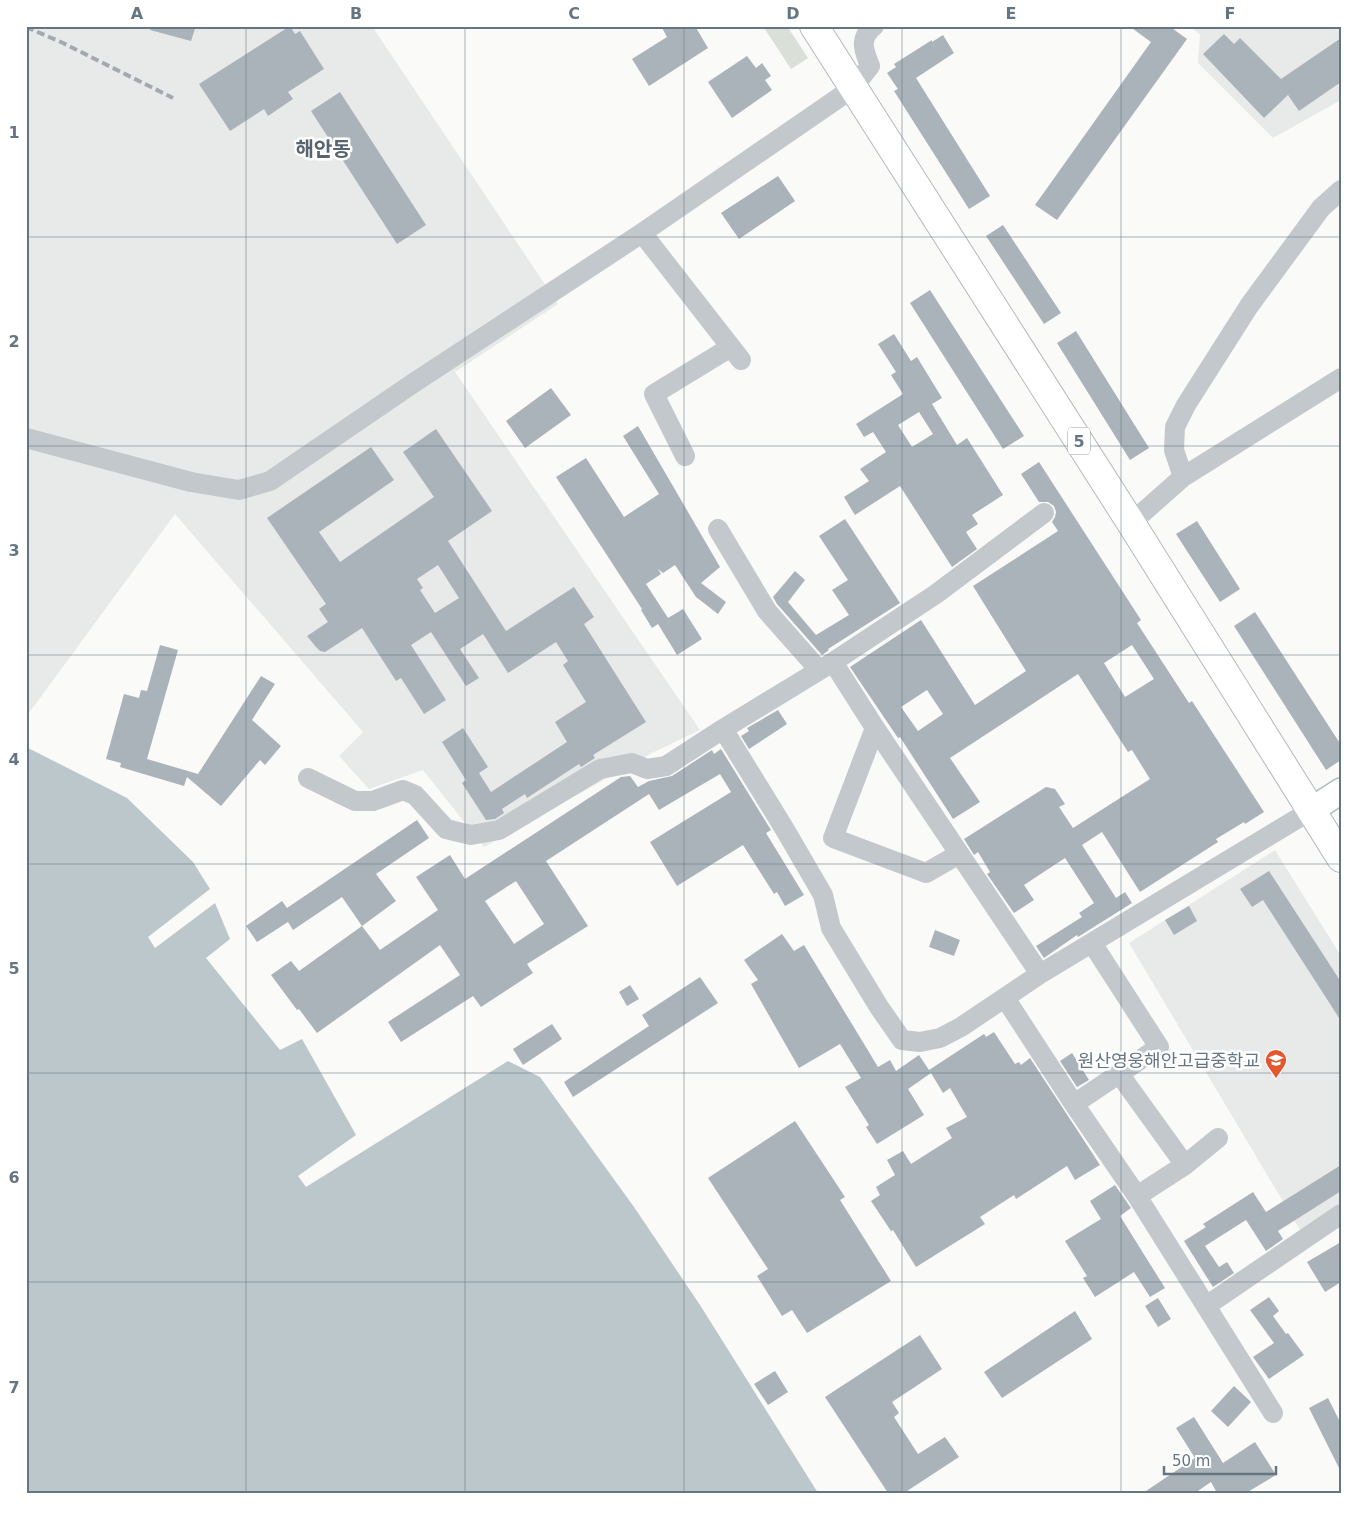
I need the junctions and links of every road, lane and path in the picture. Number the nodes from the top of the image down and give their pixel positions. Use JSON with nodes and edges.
{"nodes":[{"id":1,"x":814,"y":26,"type":"edge"},
{"id":2,"x":874,"y":26,"type":"edge"},
{"id":3,"x":853,"y":88,"type":"junction"},
{"id":4,"x":1341,"y":190,"type":"edge"},
{"id":5,"x":642,"y":233,"type":"junction"},
{"id":6,"x":1341,"y":378,"type":"edge"},
{"id":7,"x":26,"y":438,"type":"edge"},
{"id":8,"x":685,"y":456,"type":"dead end"},
{"id":9,"x":1183,"y":477,"type":"junction"},
{"id":10,"x":1044,"y":513,"type":"dead end"},
{"id":11,"x":1131,"y":523,"type":"junction"},
{"id":12,"x":718,"y":529,"type":"dead end"},
{"id":13,"x":826,"y":666,"type":"junction"},
{"id":14,"x":875,"y":728,"type":"junction"},
{"id":15,"x":723,"y":729,"type":"junction"},
{"id":16,"x":308,"y":778,"type":"dead end"},
{"id":17,"x":1341,"y":791,"type":"edge"},
{"id":18,"x":1310,"y":811,"type":"junction"},
{"id":19,"x":959,"y":854,"type":"junction"},
{"id":20,"x":1341,"y":858,"type":"edge"},
{"id":21,"x":1092,"y":943,"type":"junction"},
{"id":22,"x":1040,"y":974,"type":"junction"},
{"id":23,"x":1005,"y":998,"type":"junction"},
{"id":24,"x":1120,"y":1075,"type":"junction"},
{"id":25,"x":1074,"y":1104,"type":"junction"},
{"id":26,"x":1218,"y":1138,"type":"dead end"},
{"id":27,"x":1185,"y":1165,"type":"junction"},
{"id":28,"x":1137,"y":1196,"type":"junction"},
{"id":29,"x":1341,"y":1214,"type":"edge"},
{"id":30,"x":1206,"y":1306,"type":"junction"},
{"id":31,"x":1273,"y":1413,"type":"dead end"}],
"edges":[{"from":1,"to":3,"type":"highway","number":"5"},
{"from":2,"to":3,"type":"street"},
{"from":3,"to":5,"type":"street"},
{"from":3,"to":11,"type":"highway","number":"5"},
{"from":4,"to":9,"type":"street"},
{"from":5,"to":7,"type":"street"},
{"from":5,"to":8,"type":"street"},
{"from":6,"to":9,"type":"street"},
{"from":9,"to":11,"type":"street"},
{"from":10,"to":13,"type":"street"},
{"from":11,"to":18,"type":"highway","number":"5"},
{"from":12,"to":13,"type":"street"},
{"from":13,"to":14,"type":"street"},
{"from":13,"to":15,"type":"street"},
{"from":14,"to":19,"type":"street"},
{"from":14,"to":19,"type":"street"},
{"from":15,"to":16,"type":"street"},
{"from":15,"to":23,"type":"street"},
{"from":17,"to":18,"type":"main road"},
{"from":18,"to":20,"type":"highway","number":"5"},
{"from":18,"to":21,"type":"street"},
{"from":19,"to":22,"type":"street"},
{"from":21,"to":22,"type":"street"},
{"from":21,"to":24,"type":"street"},
{"from":22,"to":23,"type":"street"},
{"from":23,"to":25,"type":"street"},
{"from":24,"to":25,"type":"street"},
{"from":24,"to":27,"type":"street"},
{"from":25,"to":28,"type":"street"},
{"from":26,"to":27,"type":"street"},
{"from":27,"to":28,"type":"street"},
{"from":28,"to":30,"type":"street"},
{"from":29,"to":30,"type":"street"},
{"from":30,"to":31,"type":"street"}]}
